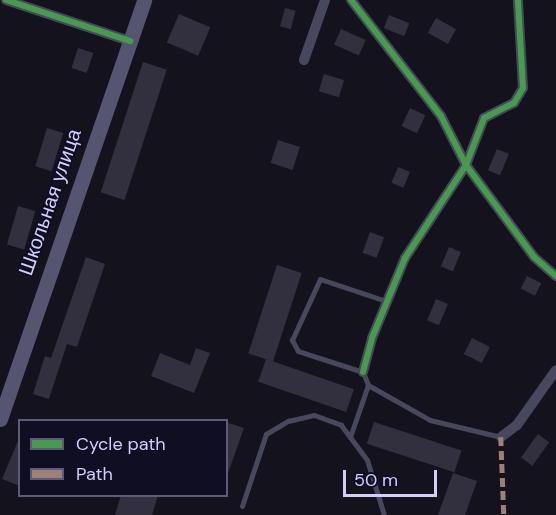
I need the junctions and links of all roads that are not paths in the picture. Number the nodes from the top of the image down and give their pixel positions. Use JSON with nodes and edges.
{"nodes":[{"id":1,"x":6,"y":0,"type":"edge"},
{"id":2,"x":144,"y":0,"type":"edge"},
{"id":3,"x":325,"y":0,"type":"edge"},
{"id":4,"x":351,"y":0,"type":"edge"},
{"id":5,"x":518,"y":0,"type":"edge"},
{"id":6,"x":130,"y":41,"type":"junction"},
{"id":7,"x":304,"y":60,"type":"dead end"},
{"id":8,"x":466,"y":165,"type":"junction"},
{"id":9,"x":556,"y":276,"type":"edge"},
{"id":10,"x":386,"y":301,"type":"junction"},
{"id":11,"x":556,"y":370,"type":"edge"},
{"id":12,"x":363,"y":372,"type":"junction"},
{"id":13,"x":368,"y":385,"type":"junction"},
{"id":14,"x":0,"y":419,"type":"edge"},
{"id":15,"x":350,"y":437,"type":"junction"},
{"id":16,"x":501,"y":437,"type":"joint"},
{"id":17,"x":242,"y":506,"type":"dead end"},
{"id":18,"x":384,"y":515,"type":"edge"}],
"edges":[{"from":1,"to":6,"type":"street"},
{"from":2,"to":6,"type":"main road","name":"Школьная улица"},
{"from":3,"to":7,"type":"street"},
{"from":4,"to":8,"type":"street"},
{"from":5,"to":8,"type":"street"},
{"from":6,"to":14,"type":"main road","name":"Школьная улица"},
{"from":8,"to":9,"type":"street"},
{"from":8,"to":10,"type":"street"},
{"from":10,"to":12,"type":"street"},
{"from":10,"to":12,"type":"lane"},
{"from":11,"to":16,"type":"street"},
{"from":12,"to":13,"type":"lane"},
{"from":13,"to":15,"type":"lane"},
{"from":13,"to":16,"type":"lane"},
{"from":15,"to":17,"type":"lane"},
{"from":15,"to":18,"type":"lane"}]}
